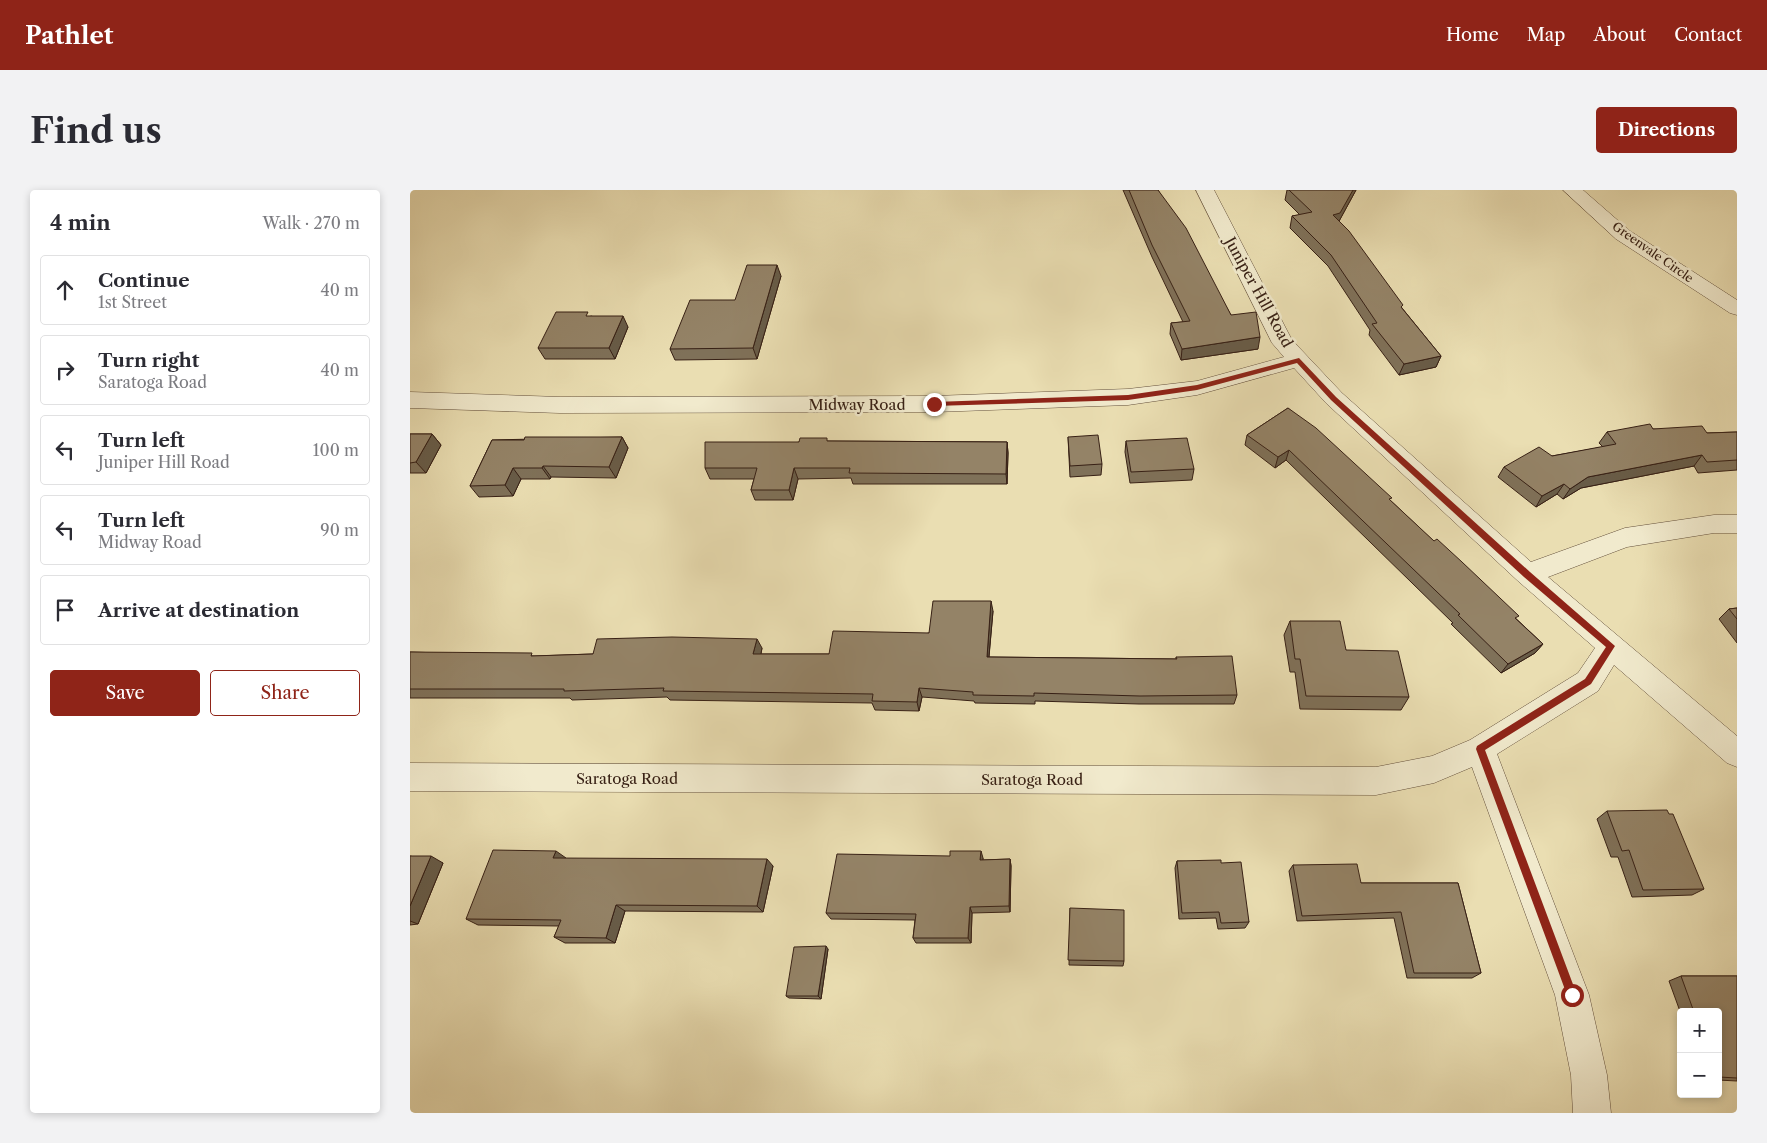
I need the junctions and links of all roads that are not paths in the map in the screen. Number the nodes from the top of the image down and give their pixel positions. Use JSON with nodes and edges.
{"nodes":[{"id":1,"x":1205,"y":190,"type":"edge"},
{"id":2,"x":1572,"y":190,"type":"edge"},
{"id":3,"x":1737,"y":309,"type":"edge"},
{"id":4,"x":1299,"y":360,"type":"junction"},
{"id":5,"x":410,"y":400,"type":"edge"},
{"id":6,"x":1737,"y":524,"type":"edge"},
{"id":7,"x":1527,"y":574,"type":"junction"},
{"id":8,"x":1611,"y":646,"type":"junction"},
{"id":9,"x":1480,"y":749,"type":"junction"},
{"id":10,"x":1737,"y":754,"type":"edge"},
{"id":11,"x":410,"y":777,"type":"edge"},
{"id":12,"x":1592,"y":1113,"type":"edge"}],
"edges":[{"from":1,"to":4,"type":"street","name":"Juniper Hill Road"},
{"from":2,"to":3,"type":"street","name":"Greenvale Circle"},
{"from":4,"to":5,"type":"street","name":"Midway Road"},
{"from":4,"to":7,"type":"street","name":"Juniper Hill Road"},
{"from":6,"to":7,"type":"street"},
{"from":7,"to":8,"type":"street","name":"Juniper Hill Road"},
{"from":8,"to":9,"type":"street","name":"Saratoga Road"},
{"from":8,"to":10,"type":"street","name":"Juniper Hill Road"},
{"from":9,"to":11,"type":"street","name":"Saratoga Road"},
{"from":9,"to":12,"type":"street"}]}
